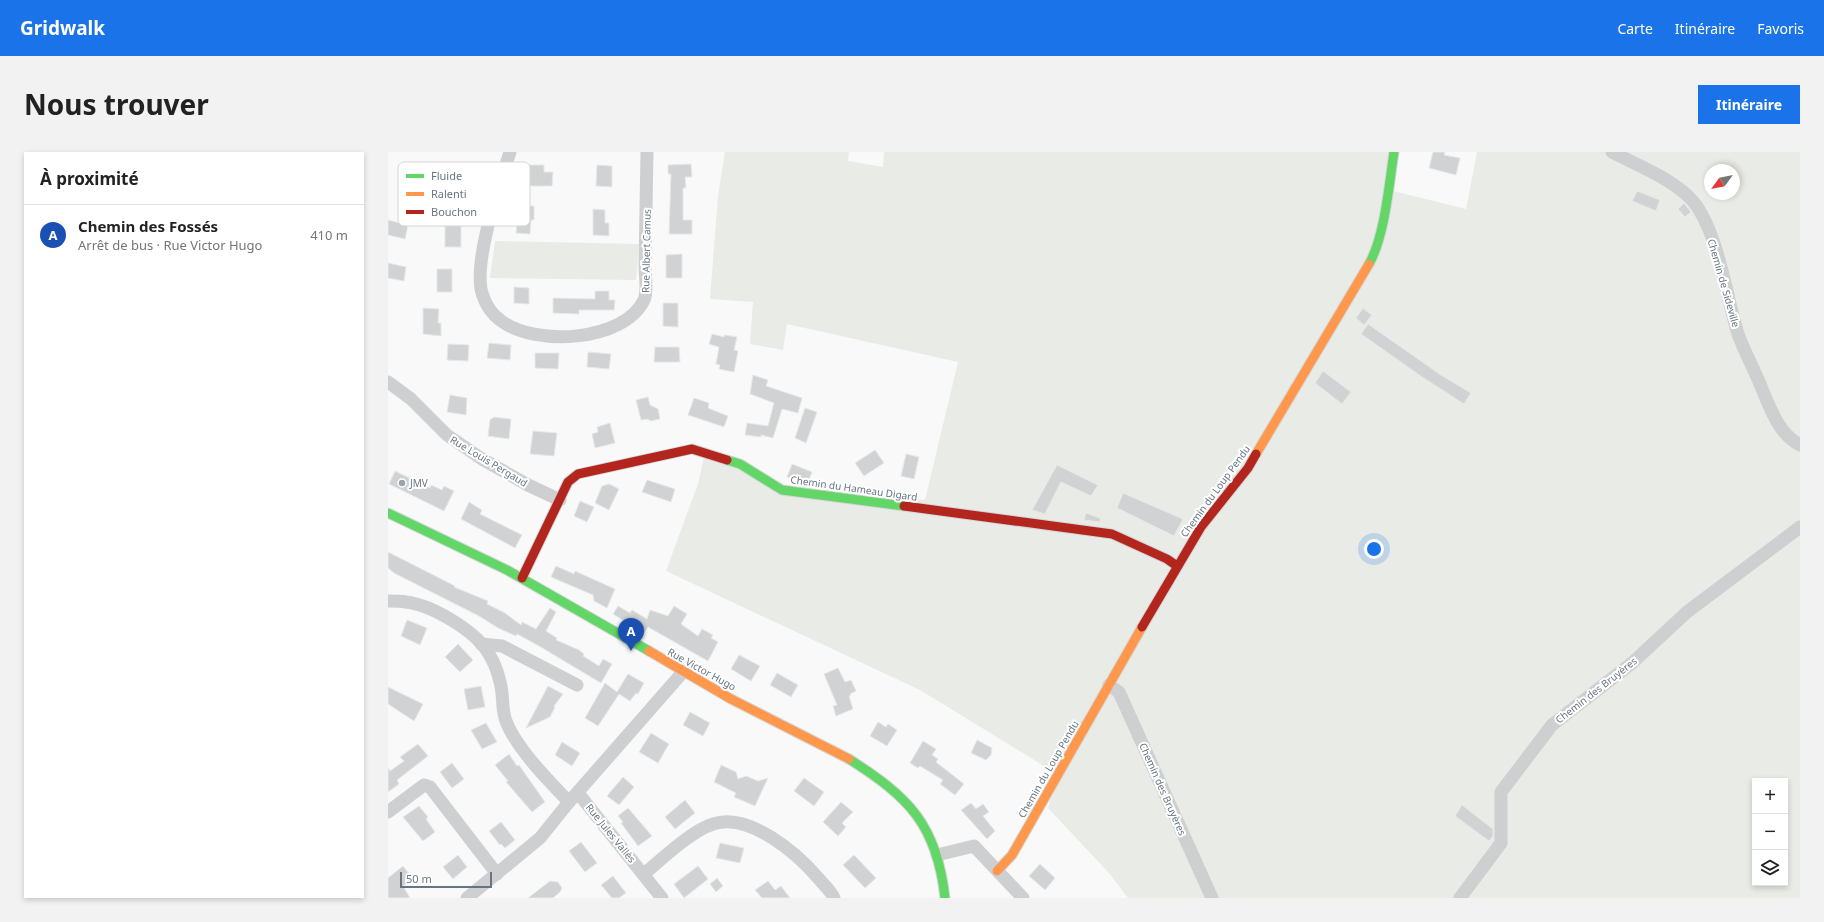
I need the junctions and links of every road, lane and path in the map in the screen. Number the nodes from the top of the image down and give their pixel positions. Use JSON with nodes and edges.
{"nodes":[{"id":1,"x":510,"y":152,"type":"edge"},
{"id":2,"x":647,"y":152,"type":"edge"},
{"id":3,"x":1394,"y":152,"type":"edge"},
{"id":4,"x":1612,"y":152,"type":"edge"},
{"id":5,"x":507,"y":162,"type":"edge"},
{"id":6,"x":487,"y":226,"type":"edge"},
{"id":7,"x":388,"y":382,"type":"edge"},
{"id":8,"x":1800,"y":445,"type":"edge"},
{"id":9,"x":560,"y":500,"type":"junction"},
{"id":10,"x":388,"y":512,"type":"edge"},
{"id":11,"x":1800,"y":527,"type":"edge"},
{"id":12,"x":1177,"y":566,"type":"junction"},
{"id":13,"x":522,"y":578,"type":"junction"},
{"id":14,"x":388,"y":601,"type":"edge"},
{"id":15,"x":481,"y":644,"type":"junction"},
{"id":16,"x":683,"y":672,"type":"junction"},
{"id":17,"x":578,"y":685,"type":"dead end"},
{"id":18,"x":1108,"y":685,"type":"junction"},
{"id":19,"x":574,"y":798,"type":"junction"},
{"id":20,"x":388,"y":812,"type":"edge"},
{"id":21,"x":937,"y":855,"type":"junction"},
{"id":22,"x":997,"y":871,"type":"junction"},
{"id":23,"x":497,"y":874,"type":"junction"},
{"id":24,"x":644,"y":874,"type":"junction"},
{"id":25,"x":467,"y":898,"type":"edge"},
{"id":26,"x":662,"y":898,"type":"edge"},
{"id":27,"x":834,"y":898,"type":"edge"},
{"id":28,"x":945,"y":898,"type":"edge"},
{"id":29,"x":1023,"y":898,"type":"edge"},
{"id":30,"x":1212,"y":898,"type":"edge"},
{"id":31,"x":1460,"y":898,"type":"edge"}],
"edges":[{"from":1,"to":5,"type":"street","name":"Rue Albert Camus"},
{"from":2,"to":6,"type":"street","name":"Rue Albert Camus"},
{"from":3,"to":12,"type":"street","name":"Chemin du Loup Pendu"},
{"from":4,"to":8,"type":"street","name":"Chemin de Sideville"},
{"from":7,"to":9,"type":"street","name":"Rue Louis Pergaud"},
{"from":9,"to":12,"type":"street","name":"Chemin du Hameau Digard"},
{"from":9,"to":13,"type":"street","name":"Chemin du Hameau Digard"},
{"from":10,"to":13,"type":"street","name":"Rue Victor Hugo"},
{"from":11,"to":31,"type":"street","name":"Chemin des Bruyères"},
{"from":12,"to":18,"type":"street","name":"Chemin du Loup Pendu"},
{"from":13,"to":16,"type":"street","name":"Rue Victor Hugo"},
{"from":14,"to":15,"type":"street","name":"Rue Jules Vallès"},
{"from":15,"to":17,"type":"street"},
{"from":15,"to":19,"type":"street","name":"Rue Jules Vallès"},
{"from":16,"to":19,"type":"street"},
{"from":16,"to":21,"type":"street","name":"Rue Victor Hugo"},
{"from":18,"to":22,"type":"street","name":"Chemin du Loup Pendu"},
{"from":18,"to":30,"type":"street","name":"Chemin des Bruyères"},
{"from":19,"to":23,"type":"street"},
{"from":19,"to":24,"type":"street","name":"Rue Jules Vallès"},
{"from":20,"to":23,"type":"street"},
{"from":21,"to":22,"type":"street"},
{"from":21,"to":28,"type":"street","name":"Rue Victor Hugo"},
{"from":22,"to":29,"type":"street"},
{"from":23,"to":25,"type":"street"},
{"from":24,"to":26,"type":"street","name":"Rue Jules Vallès"},
{"from":24,"to":27,"type":"street"}]}
